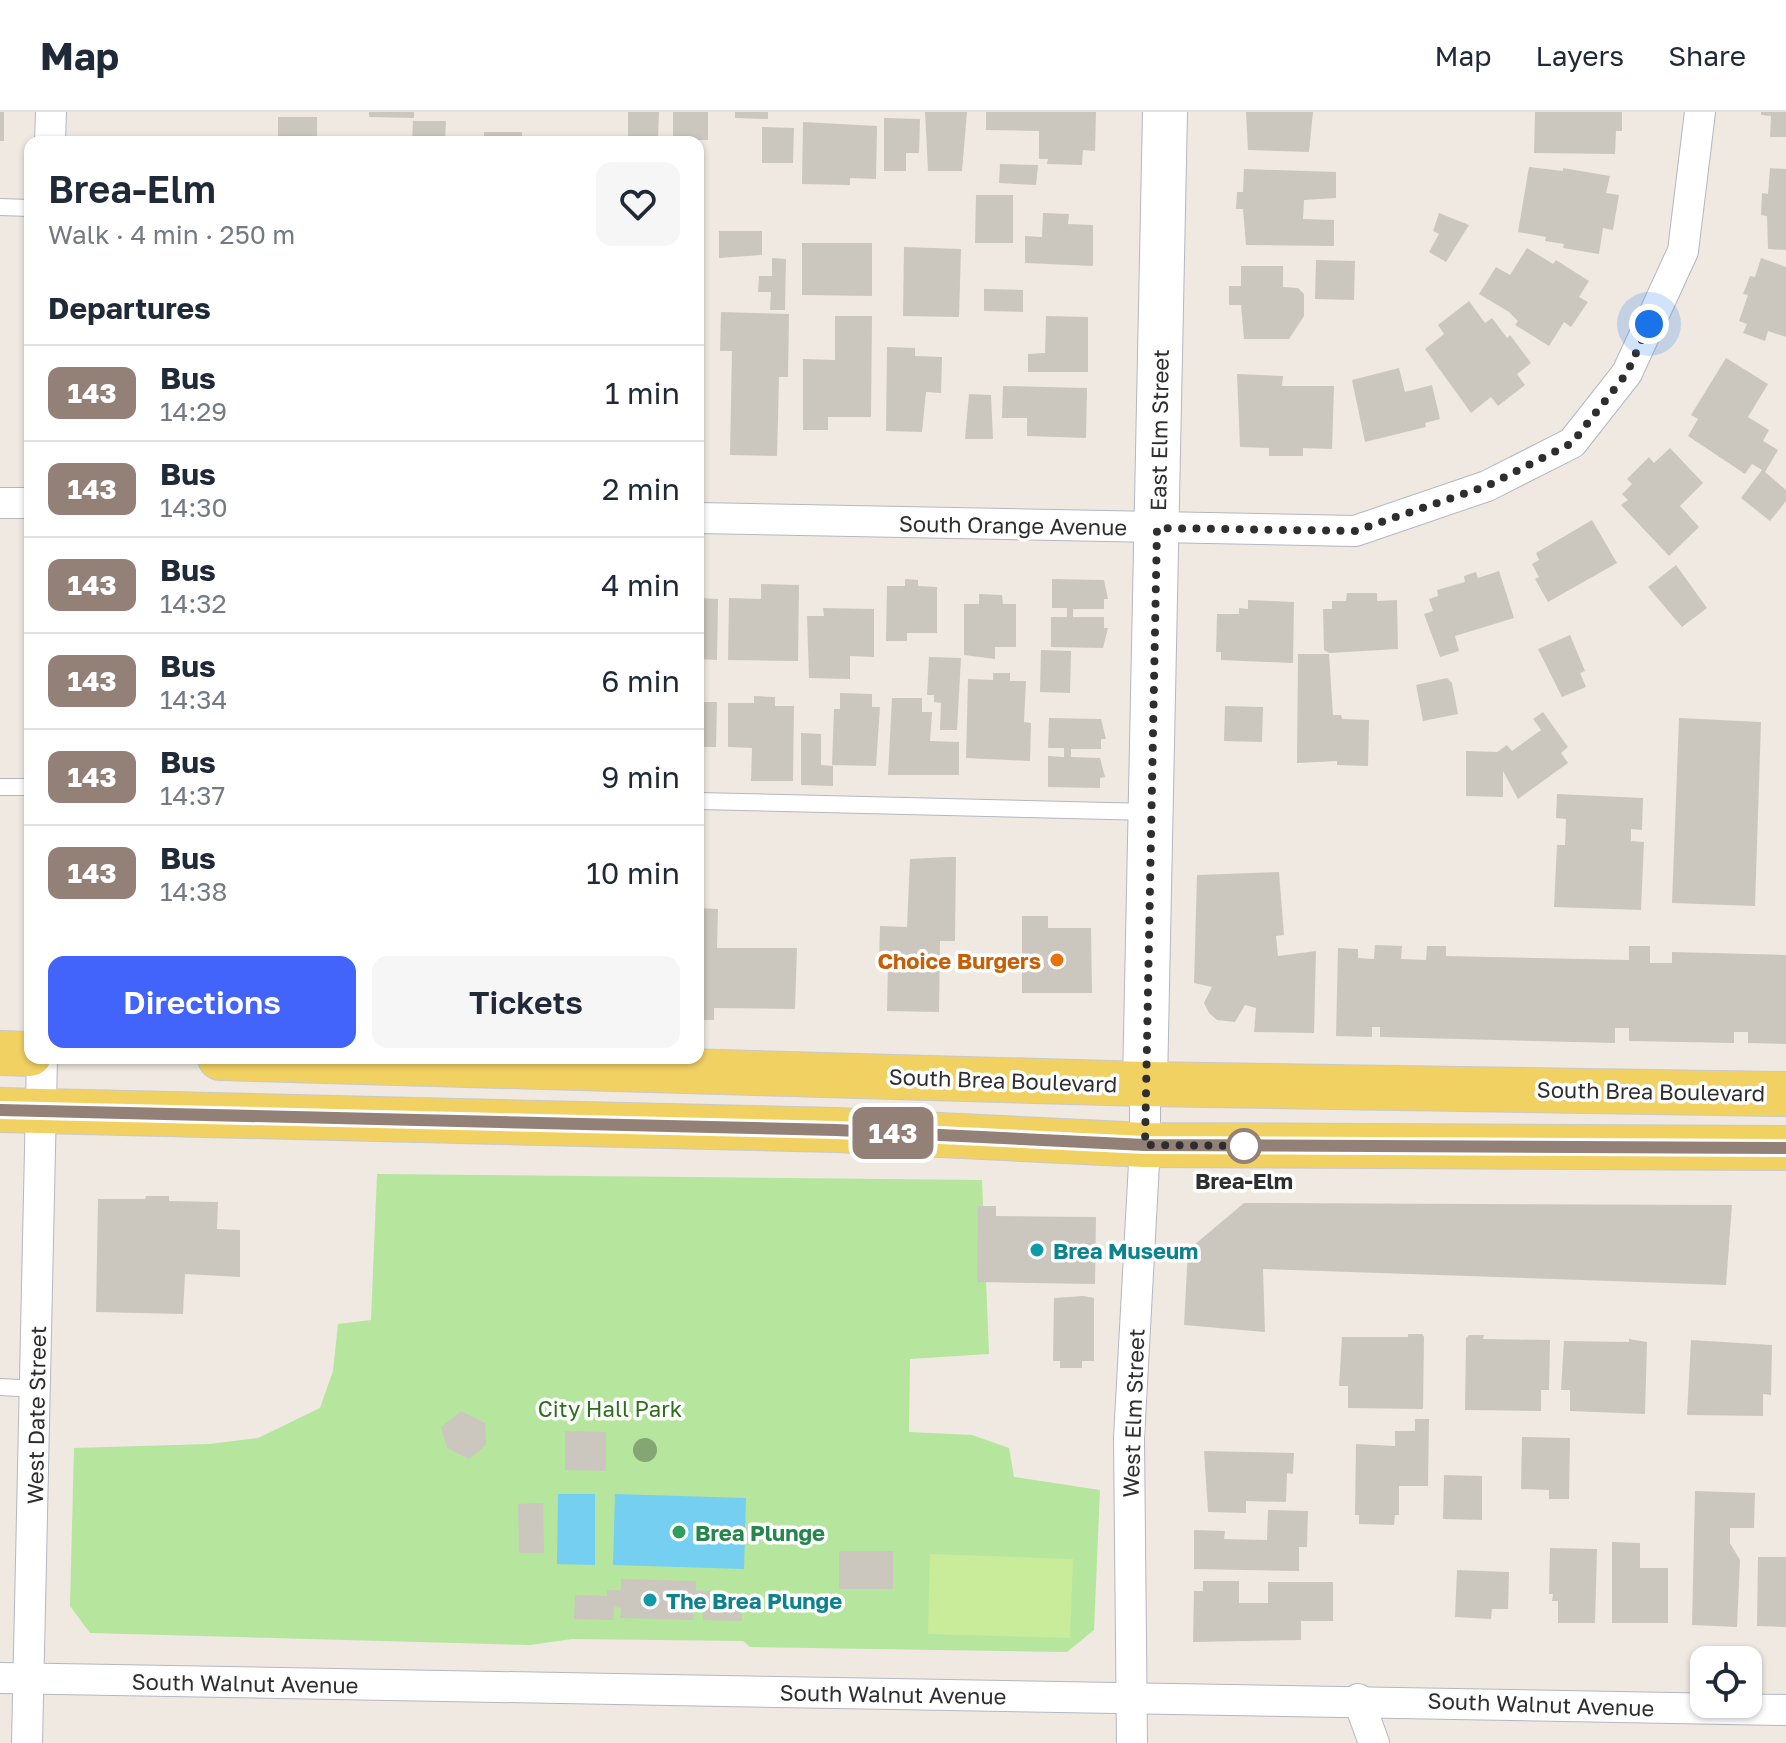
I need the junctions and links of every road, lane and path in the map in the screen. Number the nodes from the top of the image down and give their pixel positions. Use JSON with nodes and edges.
{"nodes":[{"id":1,"x":51,"y":112,"type":"edge"},
{"id":2,"x":1165,"y":112,"type":"edge"},
{"id":3,"x":1700,"y":112,"type":"edge"},
{"id":4,"x":50,"y":136,"type":"edge"},
{"id":5,"x":0,"y":207,"type":"edge"},
{"id":6,"x":24,"y":208,"type":"edge"},
{"id":7,"x":0,"y":503,"type":"edge"},
{"id":8,"x":24,"y":503,"type":"edge"},
{"id":9,"x":704,"y":518,"type":"edge"},
{"id":10,"x":1157,"y":528,"type":"junction"},
{"id":11,"x":0,"y":787,"type":"edge"},
{"id":12,"x":24,"y":787,"type":"edge"},
{"id":13,"x":704,"y":801,"type":"edge"},
{"id":14,"x":1151,"y":812,"type":"junction"},
{"id":15,"x":0,"y":1053,"type":"edge"},
{"id":16,"x":39,"y":1064,"type":"edge"},
{"id":17,"x":433,"y":1064,"type":"edge"},
{"id":18,"x":1145,"y":1084,"type":"junction"},
{"id":19,"x":28,"y":1091,"type":"edge"},
{"id":20,"x":1786,"y":1094,"type":"edge"},
{"id":21,"x":1145,"y":1145,"type":"junction"},
{"id":22,"x":1786,"y":1148,"type":"edge"},
{"id":23,"x":0,"y":1387,"type":"edge"},
{"id":24,"x":37,"y":1389,"type":"junction"},
{"id":25,"x":15,"y":1678,"type":"edge"},
{"id":26,"x":1134,"y":1698,"type":"junction"},
{"id":27,"x":1358,"y":1699,"type":"junction"},
{"id":28,"x":1786,"y":1710,"type":"edge"},
{"id":29,"x":27,"y":1743,"type":"edge"},
{"id":30,"x":1132,"y":1743,"type":"edge"},
{"id":31,"x":1374,"y":1743,"type":"edge"}],
"edges":[{"from":1,"to":4,"type":"street"},
{"from":2,"to":10,"type":"street","name":"East Elm Street"},
{"from":3,"to":10,"type":"street","name":"South Orange Avenue"},
{"from":5,"to":6,"type":"lane"},
{"from":7,"to":8,"type":"street"},
{"from":9,"to":10,"type":"street","name":"South Orange Avenue"},
{"from":10,"to":14,"type":"street","name":"East Elm Street"},
{"from":11,"to":12,"type":"lane"},
{"from":13,"to":14,"type":"lane"},
{"from":14,"to":18,"type":"street","name":"East Elm Street"},
{"from":15,"to":19,"type":"main road"},
{"from":16,"to":19,"type":"street","name":"West Date Street"},
{"from":17,"to":18,"type":"main road","name":"South Brea Boulevard"},
{"from":18,"to":20,"type":"main road","name":"South Brea Boulevard"},
{"from":18,"to":21,"type":"street","name":"West Elm Street"},
{"from":19,"to":21,"type":"main road"},
{"from":19,"to":24,"type":"street","name":"West Date Street"},
{"from":21,"to":22,"type":"main road"},
{"from":21,"to":26,"type":"street","name":"West Elm Street"},
{"from":23,"to":24,"type":"lane"},
{"from":24,"to":25,"type":"street","name":"West Date Street"},
{"from":25,"to":26,"type":"street","name":"South Walnut Avenue"},
{"from":25,"to":29,"type":"street","name":"West Date Street"},
{"from":26,"to":27,"type":"street","name":"South Walnut Avenue"},
{"from":26,"to":30,"type":"street","name":"West Elm Street"},
{"from":27,"to":28,"type":"street","name":"South Walnut Avenue"},
{"from":27,"to":31,"type":"street"}]}
